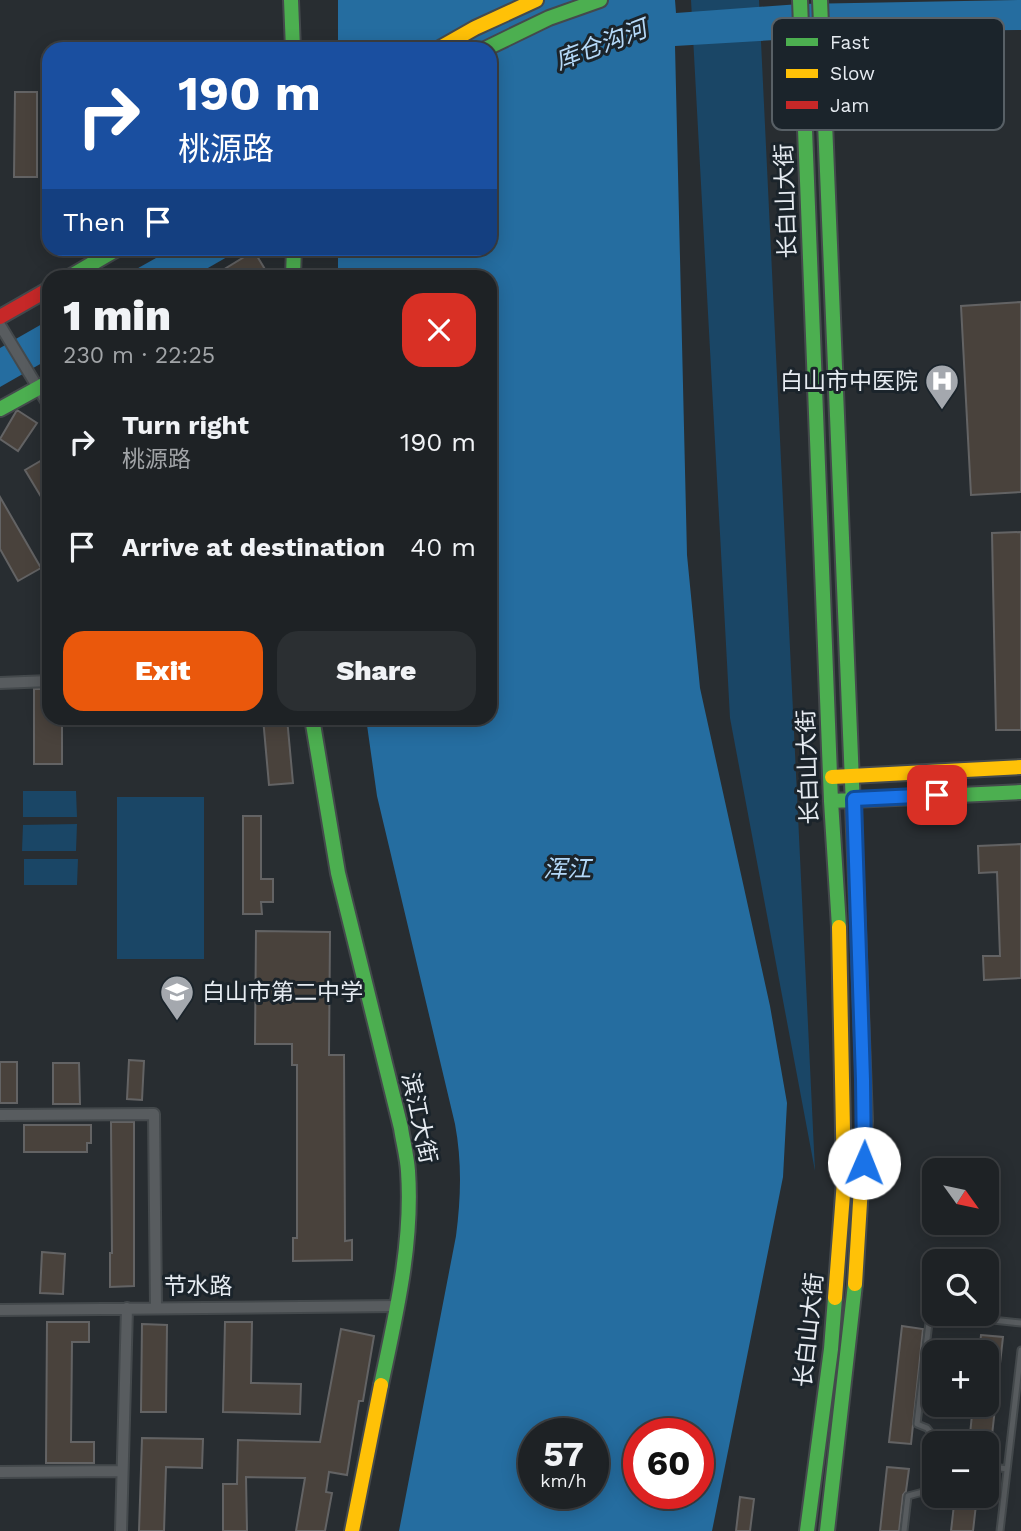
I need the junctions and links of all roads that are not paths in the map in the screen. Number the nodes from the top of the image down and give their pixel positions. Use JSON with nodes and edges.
{"nodes":[{"id":1,"x":291,"y":0,"type":"edge"},
{"id":2,"x":536,"y":0,"type":"edge"},
{"id":3,"x":600,"y":0,"type":"edge"},
{"id":4,"x":293,"y":42,"type":"edge"},
{"id":5,"x":451,"y":42,"type":"edge"},
{"id":6,"x":497,"y":43,"type":"edge"},
{"id":7,"x":807,"y":130,"type":"edge"},
{"id":8,"x":826,"y":130,"type":"edge"},
{"id":9,"x":105,"y":256,"type":"edge"},
{"id":10,"x":81,"y":270,"type":"edge"},
{"id":11,"x":42,"y":293,"type":"edge"},
{"id":12,"x":0,"y":317,"type":"edge"},
{"id":13,"x":2,"y":329,"type":"edge"},
{"id":14,"x":40,"y":383,"type":"edge"},
{"id":15,"x":0,"y":409,"type":"edge"},
{"id":16,"x":42,"y":681,"type":"edge"},
{"id":17,"x":0,"y":682,"type":"edge"},
{"id":18,"x":313,"y":725,"type":"edge"},
{"id":19,"x":1021,"y":767,"type":"edge"},
{"id":20,"x":852,"y":775,"type":"junction"},
{"id":21,"x":832,"y":777,"type":"junction"},
{"id":22,"x":1021,"y":792,"type":"edge"},
{"id":23,"x":854,"y":799,"type":"junction"},
{"id":24,"x":831,"y":801,"type":"junction"},
{"id":25,"x":0,"y":1115,"type":"edge"},
{"id":26,"x":397,"y":1306,"type":"junction"},
{"id":27,"x":156,"y":1307,"type":"junction"},
{"id":28,"x":127,"y":1308,"type":"junction"},
{"id":29,"x":0,"y":1310,"type":"edge"},
{"id":30,"x":999,"y":1321,"type":"edge"},
{"id":31,"x":1021,"y":1323,"type":"edge"},
{"id":32,"x":929,"y":1326,"type":"edge"},
{"id":33,"x":1021,"y":1350,"type":"edge"},
{"id":34,"x":929,"y":1431,"type":"edge"},
{"id":35,"x":999,"y":1468,"type":"edge"},
{"id":36,"x":1007,"y":1469,"type":"junction"},
{"id":37,"x":121,"y":1471,"type":"junction"},
{"id":38,"x":0,"y":1472,"type":"edge"},
{"id":39,"x":922,"y":1492,"type":"edge"},
{"id":40,"x":121,"y":1531,"type":"edge"},
{"id":41,"x":352,"y":1531,"type":"edge"},
{"id":42,"x":807,"y":1531,"type":"edge"},
{"id":43,"x":827,"y":1531,"type":"edge"},
{"id":44,"x":904,"y":1531,"type":"edge"},
{"id":45,"x":1000,"y":1531,"type":"edge"}],
"edges":[{"from":1,"to":4,"type":"main road"},
{"from":2,"to":5,"type":"main road"},
{"from":3,"to":6,"type":"main road"},
{"from":7,"to":21,"type":"main road","name":"长白山大街"},
{"from":8,"to":20,"type":"main road","name":"长白山大街"},
{"from":9,"to":10,"type":"main road"},
{"from":11,"to":12,"type":"main road"},
{"from":13,"to":14,"type":"street"},
{"from":14,"to":15,"type":"main road"},
{"from":16,"to":17,"type":"street"},
{"from":18,"to":26,"type":"main road","name":"滨江大街"},
{"from":19,"to":20,"type":"main road"},
{"from":20,"to":21,"type":"main road"},
{"from":20,"to":23,"type":"main road","name":"长白山大街"},
{"from":21,"to":24,"type":"main road","name":"长白山大街"},
{"from":22,"to":23,"type":"main road"},
{"from":23,"to":24,"type":"main road"},
{"from":23,"to":43,"type":"main road","name":"长白山大街"},
{"from":24,"to":42,"type":"main road","name":"长白山大街"},
{"from":25,"to":27,"type":"street"},
{"from":26,"to":27,"type":"street","name":"节水路"},
{"from":26,"to":41,"type":"main road","name":"滨江大街"},
{"from":27,"to":28,"type":"street","name":"节水路"},
{"from":28,"to":29,"type":"street","name":"节水路"},
{"from":28,"to":37,"type":"street"},
{"from":30,"to":31,"type":"lane"},
{"from":32,"to":34,"type":"lane"},
{"from":33,"to":36,"type":"lane"},
{"from":35,"to":36,"type":"lane"},
{"from":36,"to":45,"type":"lane"},
{"from":37,"to":38,"type":"street"},
{"from":37,"to":40,"type":"street"},
{"from":39,"to":44,"type":"lane"}]}
